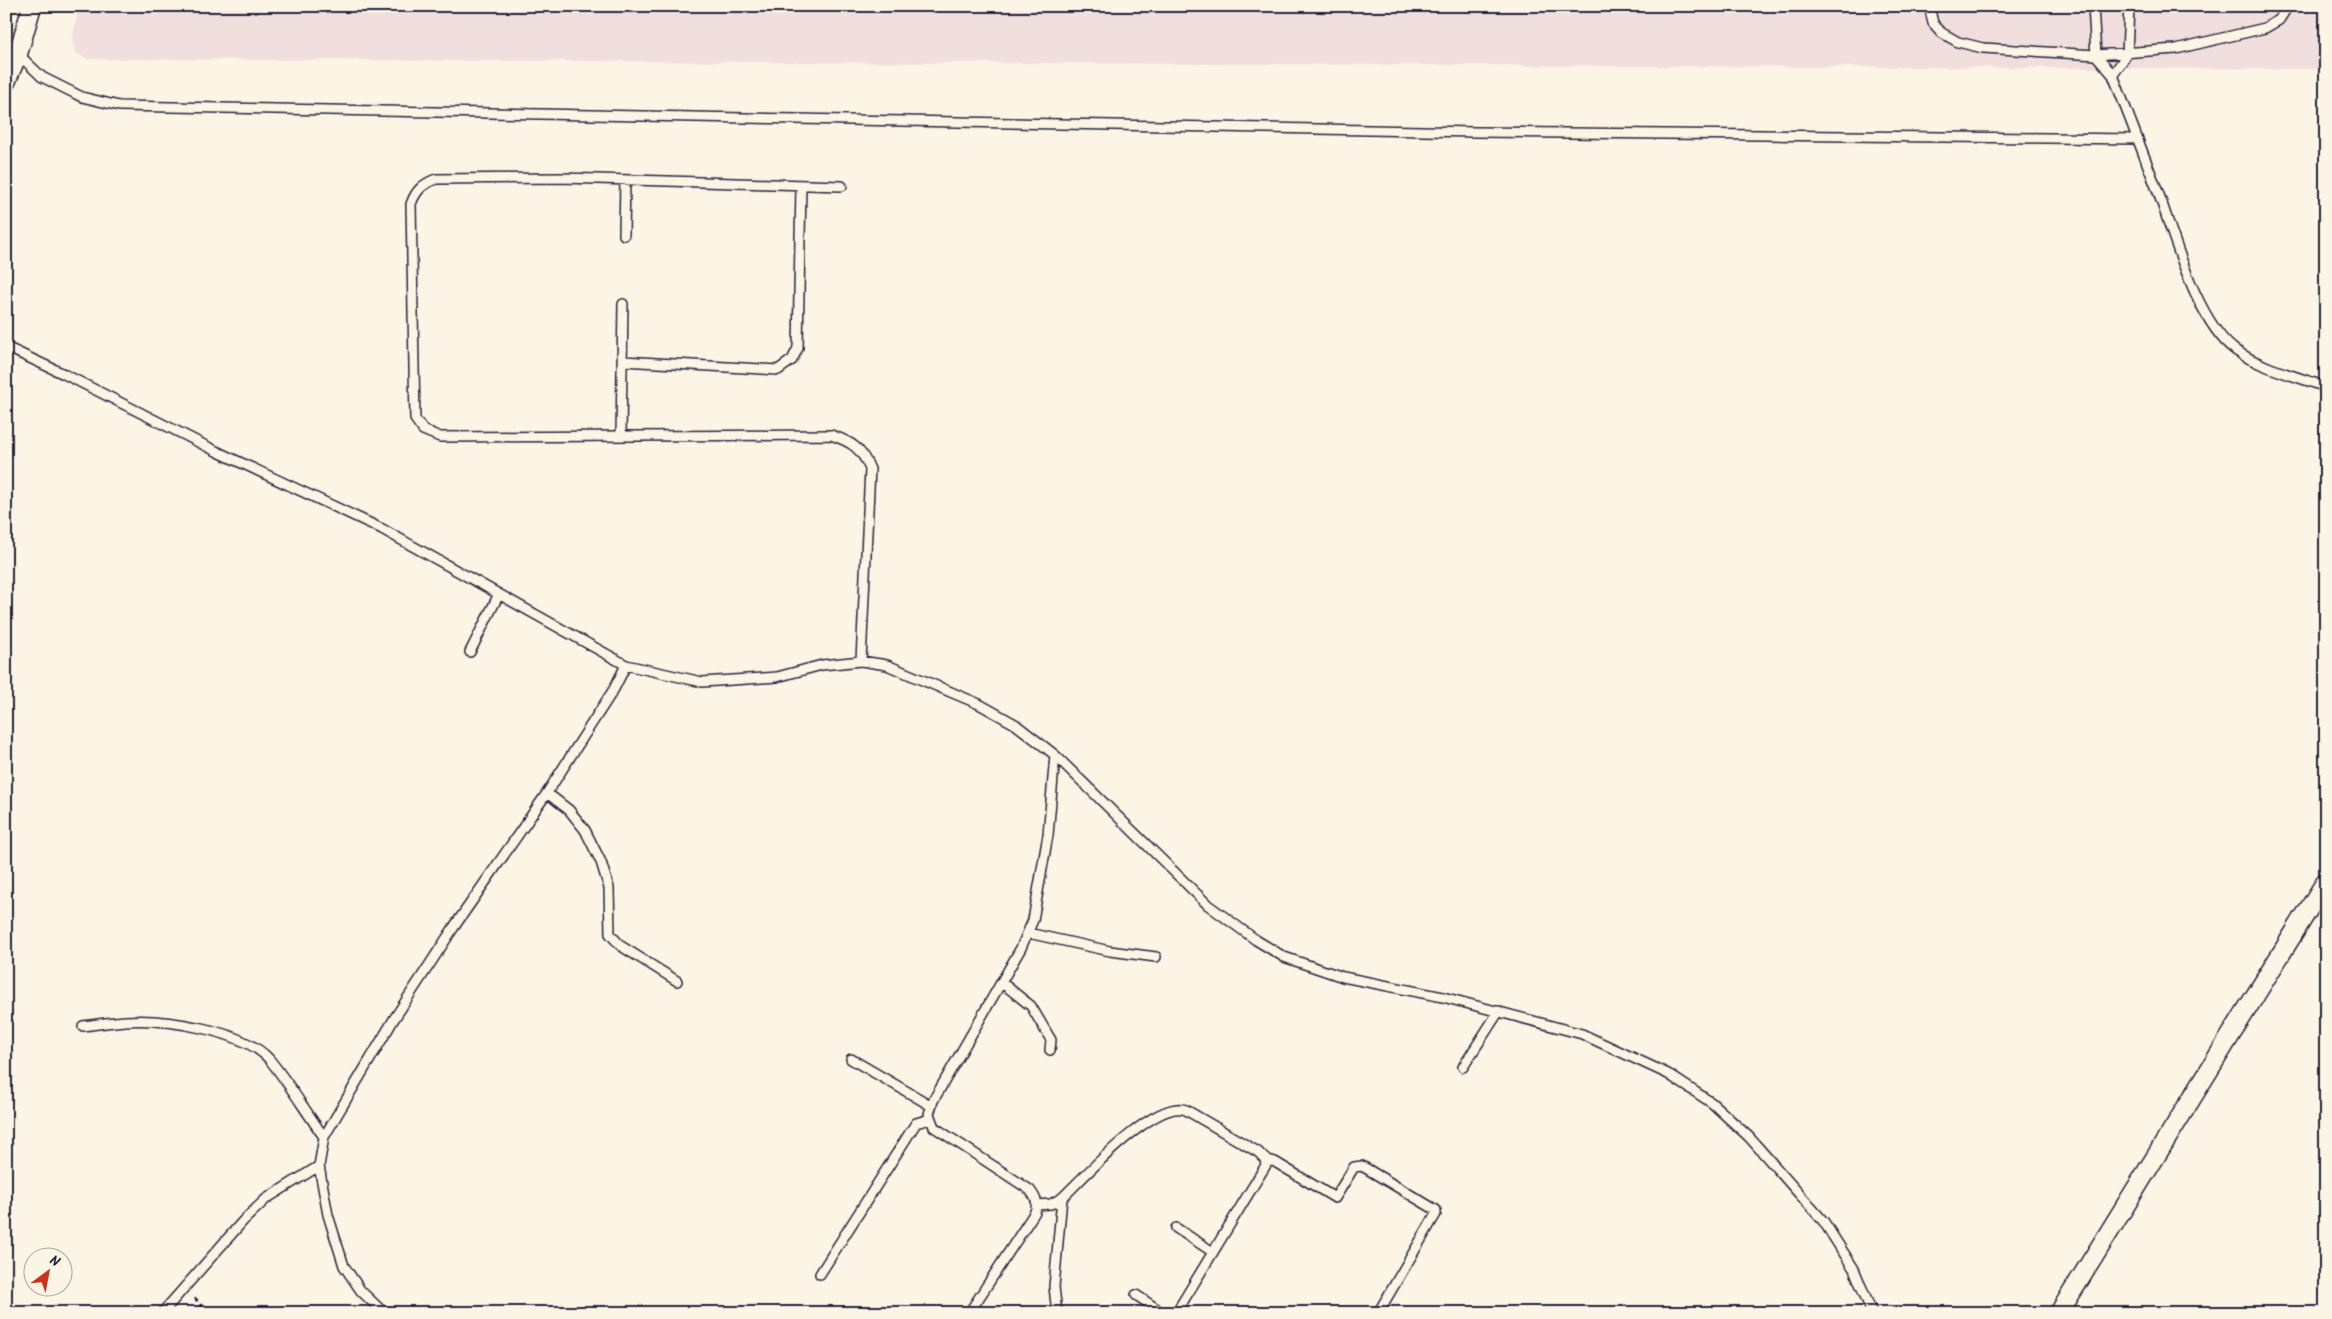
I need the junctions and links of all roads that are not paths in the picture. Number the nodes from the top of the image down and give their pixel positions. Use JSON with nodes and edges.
{"nodes":[{"id":1,"x":32,"y":6,"type":"edge"},
{"id":2,"x":1929,"y":6,"type":"edge"},
{"id":3,"x":2094,"y":6,"type":"edge"},
{"id":4,"x":2129,"y":6,"type":"edge"},
{"id":5,"x":2288,"y":6,"type":"edge"},
{"id":6,"x":18,"y":54,"type":"junction"},
{"id":7,"x":2128,"y":54,"type":"junction"},
{"id":8,"x":2096,"y":55,"type":"junction"},
{"id":9,"x":2113,"y":75,"type":"junction"},
{"id":10,"x":6,"y":82,"type":"edge"},
{"id":11,"x":2138,"y":140,"type":"junction"},
{"id":12,"x":625,"y":180,"type":"junction"},
{"id":13,"x":802,"y":185,"type":"junction"},
{"id":14,"x":842,"y":186,"type":"dead end"},
{"id":15,"x":624,"y":235,"type":"dead end"},
{"id":16,"x":623,"y":304,"type":"dead end"},
{"id":17,"x":6,"y":347,"type":"edge"},
{"id":18,"x":623,"y":362,"type":"junction"},
{"id":19,"x":2326,"y":387,"type":"edge"},
{"id":20,"x":621,"y":436,"type":"junction"},
{"id":21,"x":499,"y":594,"type":"junction"},
{"id":22,"x":470,"y":652,"type":"dead end"},
{"id":23,"x":862,"y":661,"type":"junction"},
{"id":24,"x":626,"y":664,"type":"junction"},
{"id":25,"x":1055,"y":755,"type":"junction"},
{"id":26,"x":547,"y":794,"type":"junction"},
{"id":27,"x":2326,"y":881,"type":"edge"},
{"id":28,"x":1028,"y":933,"type":"junction"},
{"id":29,"x":1156,"y":957,"type":"dead end"},
{"id":30,"x":676,"y":981,"type":"dead end"},
{"id":31,"x":1001,"y":982,"type":"junction"},
{"id":32,"x":1499,"y":1011,"type":"junction"},
{"id":33,"x":83,"y":1026,"type":"dead end"},
{"id":34,"x":1050,"y":1050,"type":"dead end"},
{"id":35,"x":851,"y":1059,"type":"dead end"},
{"id":36,"x":1463,"y":1067,"type":"dead end"},
{"id":37,"x":930,"y":1106,"type":"junction"},
{"id":38,"x":930,"y":1118,"type":"junction"},
{"id":39,"x":324,"y":1137,"type":"junction"},
{"id":40,"x":1265,"y":1159,"type":"junction"},
{"id":41,"x":319,"y":1166,"type":"junction"},
{"id":42,"x":1062,"y":1198,"type":"junction"},
{"id":43,"x":1037,"y":1205,"type":"junction"},
{"id":44,"x":1176,"y":1228,"type":"dead end"},
{"id":45,"x":1213,"y":1252,"type":"junction"},
{"id":46,"x":820,"y":1274,"type":"dead end"},
{"id":47,"x":1136,"y":1295,"type":"dead end"},
{"id":48,"x":162,"y":1313,"type":"edge"},
{"id":49,"x":384,"y":1313,"type":"edge"},
{"id":50,"x":969,"y":1313,"type":"edge"},
{"id":51,"x":1057,"y":1313,"type":"edge"},
{"id":52,"x":1163,"y":1313,"type":"edge"},
{"id":53,"x":1176,"y":1313,"type":"edge"},
{"id":54,"x":1378,"y":1313,"type":"edge"},
{"id":55,"x":1872,"y":1313,"type":"edge"},
{"id":56,"x":2059,"y":1313,"type":"edge"}],
"edges":[{"from":1,"to":6,"type":"street"},
{"from":2,"to":8,"type":"lane"},
{"from":3,"to":8,"type":"lane"},
{"from":4,"to":7,"type":"lane"},
{"from":5,"to":7,"type":"lane"},
{"from":6,"to":10,"type":"street"},
{"from":6,"to":11,"type":"lane"},
{"from":7,"to":8,"type":"lane"},
{"from":7,"to":9,"type":"lane"},
{"from":8,"to":9,"type":"lane"},
{"from":9,"to":11,"type":"lane"},
{"from":11,"to":19,"type":"lane"},
{"from":12,"to":13,"type":"lane"},
{"from":12,"to":15,"type":"lane"},
{"from":12,"to":20,"type":"lane"},
{"from":13,"to":14,"type":"lane"},
{"from":13,"to":18,"type":"lane"},
{"from":16,"to":18,"type":"lane"},
{"from":17,"to":21,"type":"lane"},
{"from":18,"to":20,"type":"lane"},
{"from":20,"to":23,"type":"lane"},
{"from":21,"to":22,"type":"lane"},
{"from":21,"to":24,"type":"lane"},
{"from":23,"to":24,"type":"lane"},
{"from":23,"to":25,"type":"lane"},
{"from":24,"to":26,"type":"lane"},
{"from":25,"to":28,"type":"lane"},
{"from":25,"to":32,"type":"lane"},
{"from":26,"to":30,"type":"lane"},
{"from":26,"to":39,"type":"lane"},
{"from":27,"to":56,"type":"street"},
{"from":28,"to":29,"type":"lane"},
{"from":28,"to":31,"type":"lane"},
{"from":31,"to":34,"type":"lane"},
{"from":31,"to":37,"type":"lane"},
{"from":32,"to":36,"type":"lane"},
{"from":32,"to":55,"type":"lane"},
{"from":33,"to":39,"type":"lane"},
{"from":35,"to":37,"type":"lane"},
{"from":37,"to":38,"type":"lane"},
{"from":38,"to":43,"type":"lane"},
{"from":38,"to":46,"type":"lane"},
{"from":39,"to":41,"type":"lane"},
{"from":40,"to":42,"type":"lane"},
{"from":40,"to":45,"type":"lane"},
{"from":40,"to":54,"type":"lane"},
{"from":41,"to":48,"type":"lane"},
{"from":41,"to":49,"type":"lane"},
{"from":42,"to":43,"type":"lane"},
{"from":42,"to":51,"type":"lane"},
{"from":43,"to":50,"type":"lane"},
{"from":44,"to":45,"type":"lane"},
{"from":45,"to":53,"type":"lane"},
{"from":47,"to":52,"type":"lane"}]}
